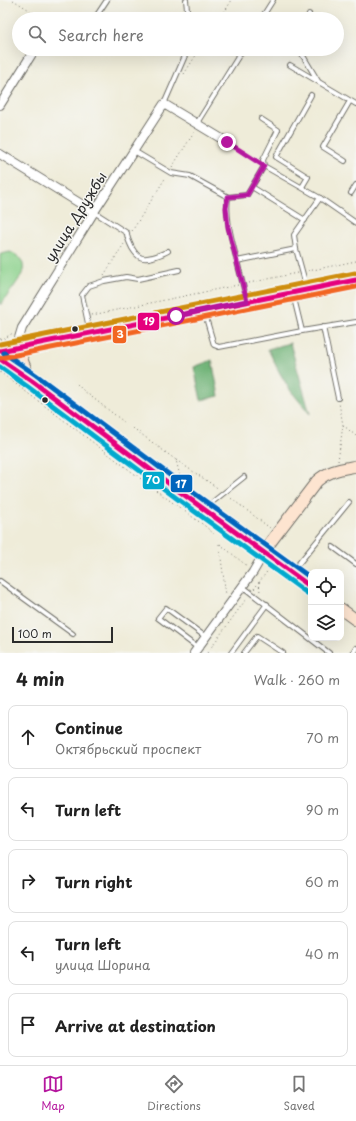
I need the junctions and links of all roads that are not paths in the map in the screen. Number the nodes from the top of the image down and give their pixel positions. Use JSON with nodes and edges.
{"nodes":[{"id":1,"x":107,"y":0,"type":"edge"},
{"id":2,"x":186,"y":0,"type":"edge"},
{"id":3,"x":273,"y":0,"type":"edge"},
{"id":4,"x":99,"y":12,"type":"edge"},
{"id":5,"x":187,"y":12,"type":"edge"},
{"id":6,"x":265,"y":12,"type":"edge"},
{"id":7,"x":31,"y":56,"type":"edge"},
{"id":8,"x":185,"y":56,"type":"edge"},
{"id":9,"x":238,"y":56,"type":"edge"},
{"id":10,"x":303,"y":56,"type":"edge"},
{"id":11,"x":290,"y":65,"type":"dead end"},
{"id":12,"x":318,"y":82,"type":"junction"},
{"id":13,"x":311,"y":95,"type":"dead end"},
{"id":14,"x":350,"y":101,"type":"junction"},
{"id":15,"x":164,"y":104,"type":"junction"},
{"id":16,"x":356,"y":104,"type":"edge"},
{"id":17,"x":0,"y":105,"type":"edge"},
{"id":18,"x":261,"y":120,"type":"dead end"},
{"id":19,"x":198,"y":124,"type":"junction"},
{"id":20,"x":227,"y":142,"type":"road end"},
{"id":21,"x":134,"y":150,"type":"junction"},
{"id":22,"x":0,"y":154,"type":"edge"},
{"id":23,"x":346,"y":160,"type":"dead end"},
{"id":24,"x":264,"y":166,"type":"junction"},
{"id":25,"x":356,"y":185,"type":"edge"},
{"id":26,"x":252,"y":187,"type":"junction"},
{"id":27,"x":302,"y":187,"type":"junction"},
{"id":28,"x":352,"y":192,"type":"dead end"},
{"id":29,"x":228,"y":197,"type":"junction"},
{"id":30,"x":320,"y":198,"type":"junction"},
{"id":31,"x":94,"y":212,"type":"junction"},
{"id":32,"x":305,"y":220,"type":"junction"},
{"id":33,"x":356,"y":223,"type":"edge"},
{"id":34,"x":296,"y":249,"type":"junction"},
{"id":35,"x":168,"y":251,"type":"dead end"},
{"id":36,"x":237,"y":261,"type":"junction"},
{"id":37,"x":179,"y":270,"type":"dead end"},
{"id":38,"x":356,"y":280,"type":"edge"},
{"id":39,"x":307,"y":290,"type":"junction"},
{"id":40,"x":292,"y":292,"type":"junction"},
{"id":41,"x":247,"y":301,"type":"junction"},
{"id":42,"x":204,"y":310,"type":"junction"},
{"id":43,"x":356,"y":322,"type":"edge"},
{"id":44,"x":324,"y":327,"type":"junction"},
{"id":45,"x":302,"y":331,"type":"junction"},
{"id":46,"x":90,"y":333,"type":"junction"},
{"id":47,"x":19,"y":347,"type":"junction"},
{"id":48,"x":0,"y":351,"type":"edge"},
{"id":49,"x":0,"y":358,"type":"edge"},
{"id":50,"x":32,"y":380,"type":"junction"},
{"id":51,"x":338,"y":398,"type":"road end"},
{"id":52,"x":356,"y":466,"type":"edge"},
{"id":53,"x":244,"y":477,"type":"dead end"},
{"id":54,"x":349,"y":502,"type":"dead end"},
{"id":55,"x":203,"y":509,"type":"junction"},
{"id":56,"x":333,"y":547,"type":"dead end"},
{"id":57,"x":264,"y":553,"type":"junction"},
{"id":58,"x":356,"y":564,"type":"edge"},
{"id":59,"x":291,"y":573,"type":"junction"},
{"id":60,"x":0,"y":581,"type":"edge"},
{"id":61,"x":308,"y":585,"type":"edge"},
{"id":62,"x":242,"y":586,"type":"junction"},
{"id":63,"x":267,"y":604,"type":"junction"},
{"id":64,"x":344,"y":611,"type":"edge"},
{"id":65,"x":356,"y":620,"type":"edge"},
{"id":66,"x":248,"y":630,"type":"junction"},
{"id":67,"x":73,"y":634,"type":"dead end"},
{"id":68,"x":257,"y":636,"type":"junction"},
{"id":69,"x":206,"y":637,"type":"junction"},
{"id":70,"x":356,"y":648,"type":"edge"},
{"id":71,"x":196,"y":650,"type":"edge"},
{"id":72,"x":231,"y":653,"type":"edge"},
{"id":73,"x":244,"y":653,"type":"edge"},
{"id":74,"x":283,"y":653,"type":"edge"},
{"id":75,"x":329,"y":653,"type":"edge"},
{"id":76,"x":353,"y":653,"type":"edge"}],
"edges":[{"from":1,"to":4,"type":"lane"},
{"from":2,"to":5,"type":"lane"},
{"from":3,"to":6,"type":"lane"},
{"from":7,"to":17,"type":"street"},
{"from":8,"to":15,"type":"lane"},
{"from":9,"to":19,"type":"lane"},
{"from":10,"to":12,"type":"lane"},
{"from":11,"to":12,"type":"lane"},
{"from":12,"to":14,"type":"lane"},
{"from":13,"to":27,"type":"lane"},
{"from":14,"to":16,"type":"lane"},
{"from":14,"to":23,"type":"lane"},
{"from":15,"to":19,"type":"street"},
{"from":15,"to":21,"type":"street","name":"улица Дружбы"},
{"from":18,"to":24,"type":"lane"},
{"from":19,"to":20,"type":"street"},
{"from":21,"to":29,"type":"lane"},
{"from":21,"to":31,"type":"street","name":"улица Дружбы"},
{"from":22,"to":31,"type":"street"},
{"from":24,"to":26,"type":"lane"},
{"from":24,"to":27,"type":"lane"},
{"from":25,"to":28,"type":"lane"},
{"from":26,"to":29,"type":"lane"},
{"from":26,"to":32,"type":"lane"},
{"from":27,"to":30,"type":"lane"},
{"from":29,"to":36,"type":"lane"},
{"from":30,"to":32,"type":"lane"},
{"from":30,"to":33,"type":"lane"},
{"from":31,"to":35,"type":"lane"},
{"from":31,"to":47,"type":"street","name":"улица Дружбы"},
{"from":32,"to":34,"type":"lane"},
{"from":34,"to":36,"type":"lane"},
{"from":34,"to":39,"type":"lane"},
{"from":36,"to":41,"type":"lane"},
{"from":37,"to":46,"type":"lane"},
{"from":38,"to":39,"type":"street"},
{"from":39,"to":40,"type":"street"},
{"from":40,"to":41,"type":"street"},
{"from":40,"to":45,"type":"lane"},
{"from":41,"to":42,"type":"street"},
{"from":42,"to":45,"type":"lane"},
{"from":42,"to":46,"type":"street"},
{"from":43,"to":44,"type":"lane"},
{"from":44,"to":45,"type":"lane"},
{"from":44,"to":51,"type":"lane"},
{"from":46,"to":47,"type":"street"},
{"from":47,"to":48,"type":"street"},
{"from":47,"to":50,"type":"street"},
{"from":49,"to":50,"type":"street"},
{"from":50,"to":55,"type":"street"},
{"from":52,"to":57,"type":"street"},
{"from":53,"to":55,"type":"lane"},
{"from":54,"to":59,"type":"lane"},
{"from":55,"to":57,"type":"street"},
{"from":56,"to":58,"type":"lane"},
{"from":57,"to":59,"type":"street"},
{"from":57,"to":62,"type":"street"},
{"from":59,"to":61,"type":"street"},
{"from":60,"to":67,"type":"lane"},
{"from":62,"to":63,"type":"lane"},
{"from":62,"to":69,"type":"street"},
{"from":63,"to":66,"type":"lane"},
{"from":63,"to":75,"type":"lane"},
{"from":64,"to":65,"type":"street"},
{"from":66,"to":68,"type":"lane"},
{"from":66,"to":72,"type":"lane"},
{"from":68,"to":73,"type":"lane"},
{"from":68,"to":74,"type":"lane"},
{"from":69,"to":71,"type":"street"},
{"from":69,"to":71,"type":"lane"},
{"from":70,"to":76,"type":"lane"}]}
